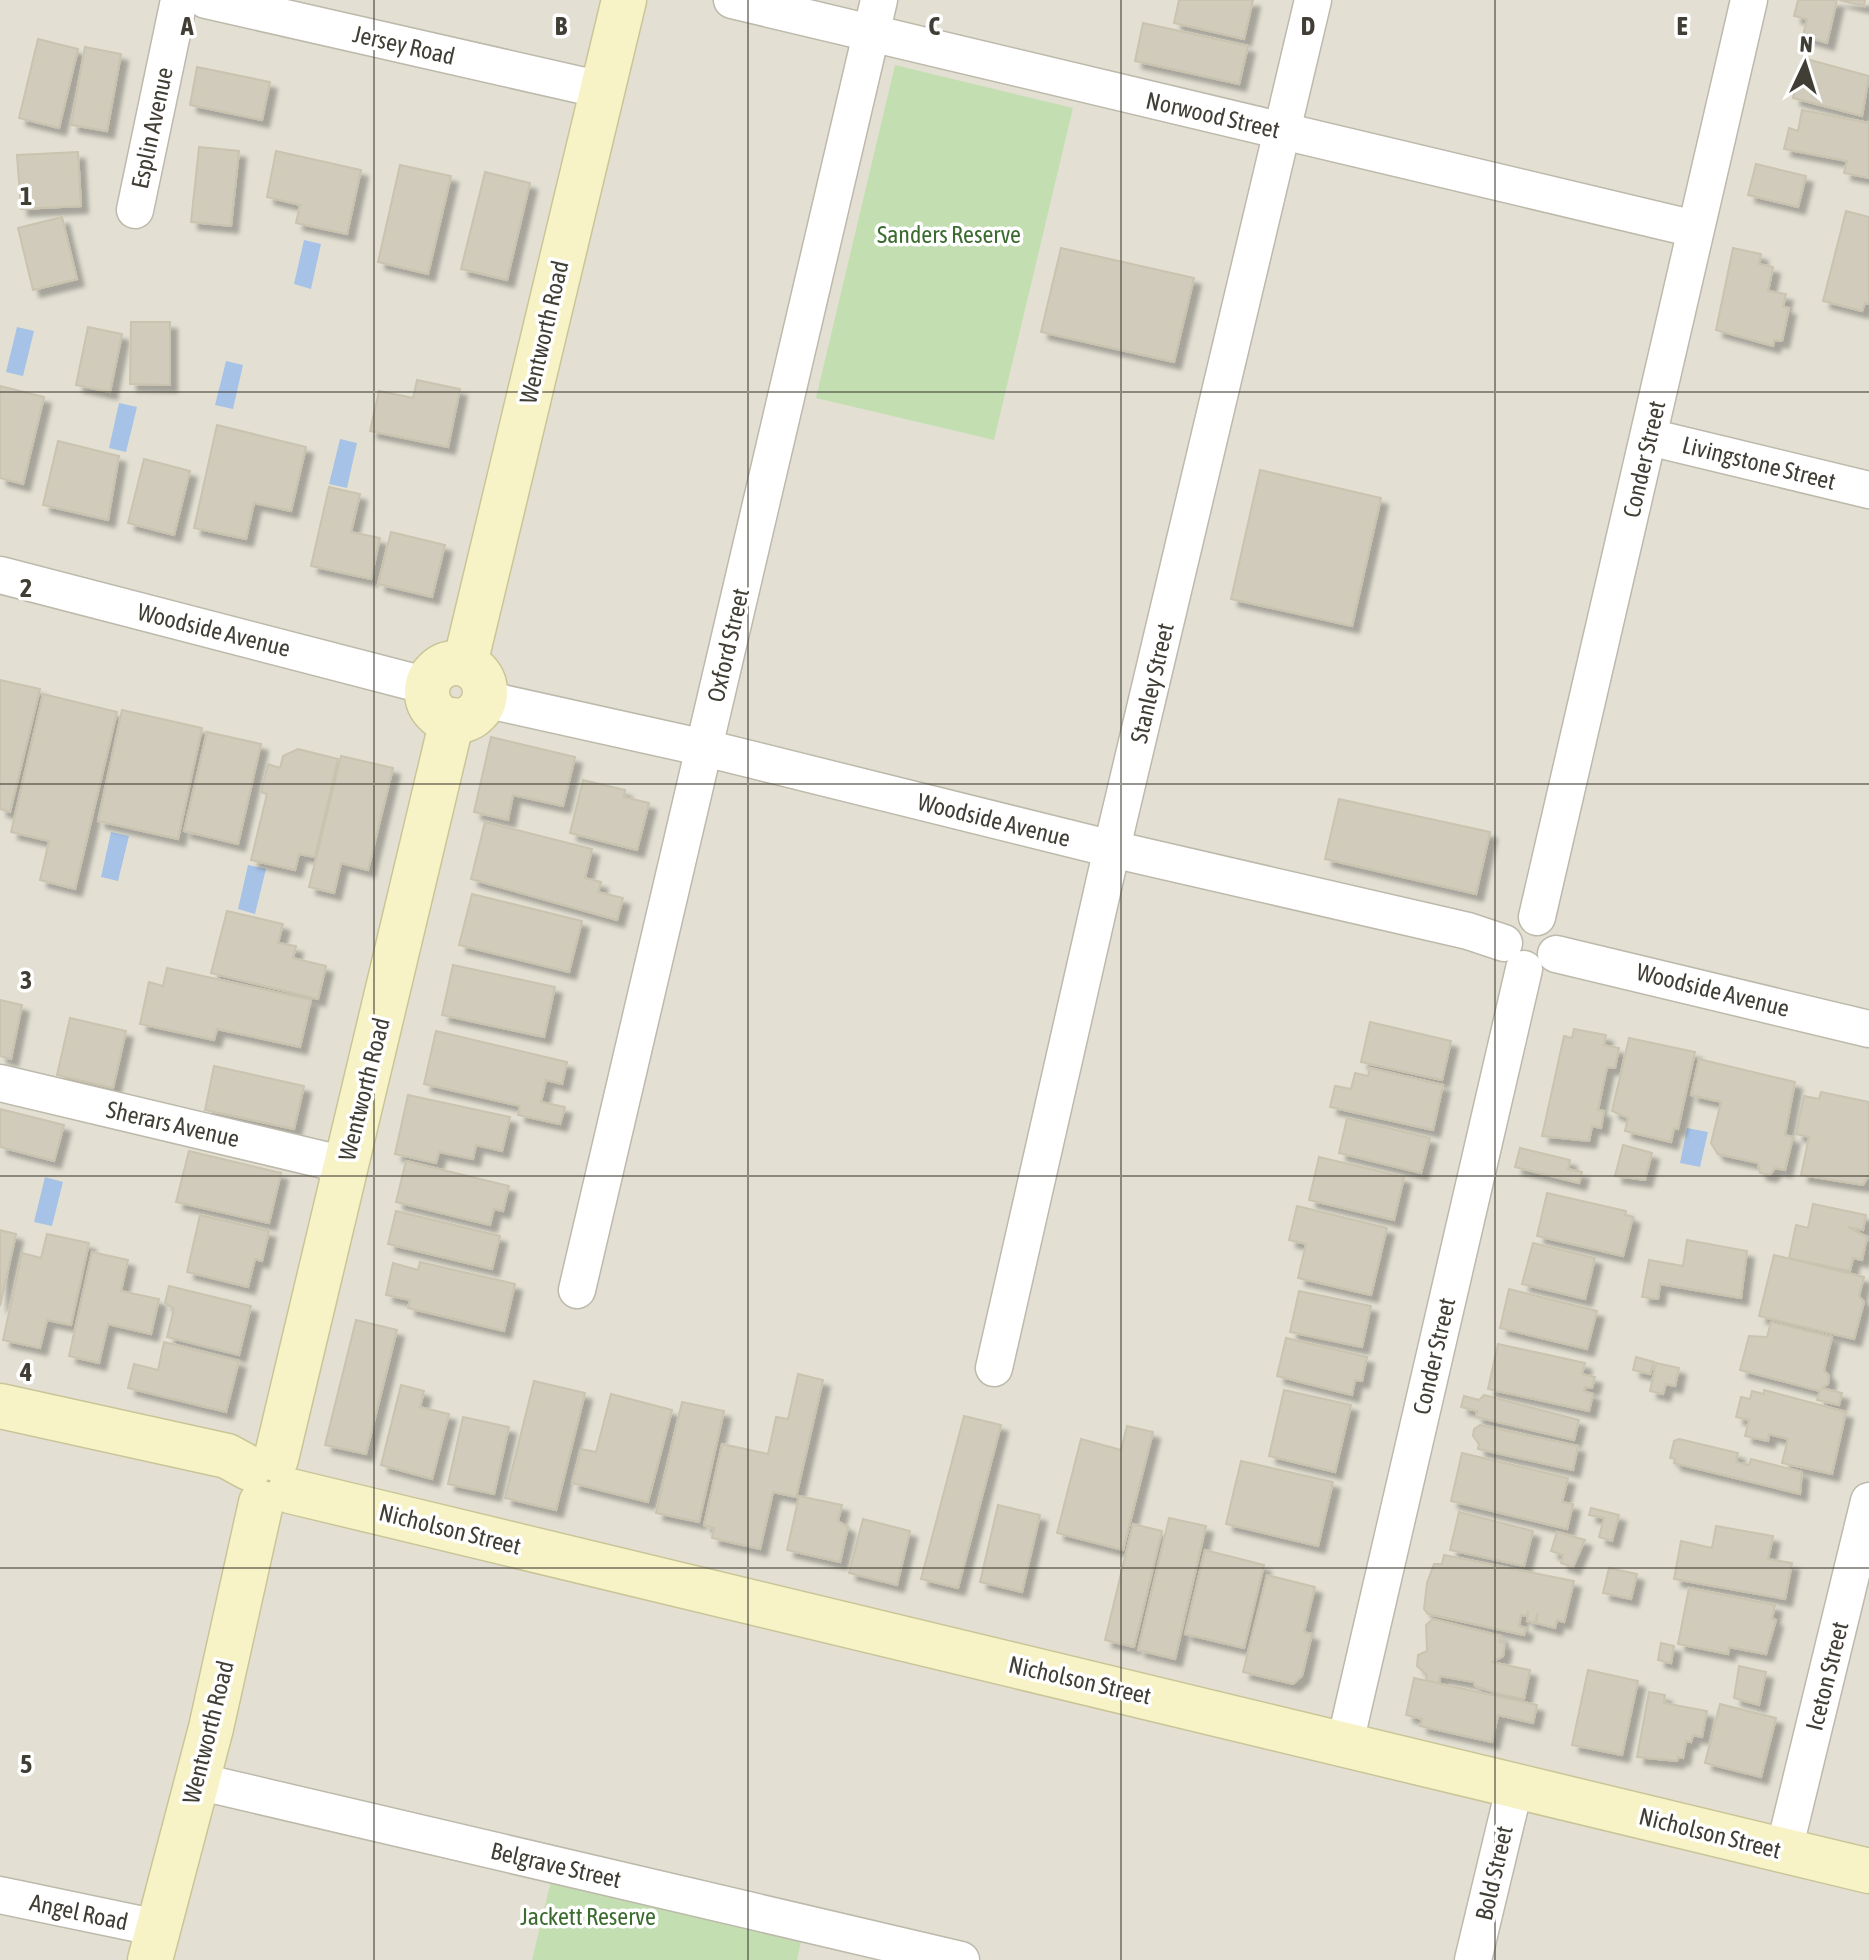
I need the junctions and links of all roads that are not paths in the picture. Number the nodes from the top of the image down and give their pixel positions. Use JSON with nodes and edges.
{"nodes":[{"id":1,"x":179,"y":0,"type":"edge"},
{"id":2,"x":206,"y":0,"type":"edge"},
{"id":3,"x":624,"y":0,"type":"edge"},
{"id":4,"x":732,"y":0,"type":"edge"},
{"id":5,"x":879,"y":0,"type":"edge"},
{"id":6,"x":1313,"y":0,"type":"edge"},
{"id":7,"x":1749,"y":0,"type":"edge"},
{"id":8,"x":871,"y":35,"type":"junction"},
{"id":9,"x":602,"y":90,"type":"junction"},
{"id":10,"x":1283,"y":131,"type":"junction"},
{"id":11,"x":135,"y":210,"type":"dead end"},
{"id":12,"x":1695,"y":229,"type":"junction"},
{"id":13,"x":1649,"y":437,"type":"junction"},
{"id":14,"x":1869,"y":490,"type":"edge"},
{"id":15,"x":0,"y":575,"type":"edge"},
{"id":16,"x":457,"y":692,"type":"junction"},
{"id":17,"x":705,"y":748,"type":"junction"},
{"id":18,"x":1112,"y":849,"type":"junction"},
{"id":19,"x":1528,"y":955,"type":"junction"},
{"id":20,"x":1869,"y":1029,"type":"edge"},
{"id":21,"x":0,"y":1083,"type":"edge"},
{"id":22,"x":345,"y":1165,"type":"junction"},
{"id":23,"x":577,"y":1290,"type":"dead end"},
{"id":24,"x":994,"y":1368,"type":"dead end"},
{"id":25,"x":0,"y":1406,"type":"edge"},
{"id":26,"x":269,"y":1480,"type":"junction"},
{"id":27,"x":1869,"y":1501,"type":"edge"},
{"id":28,"x":1345,"y":1743,"type":"junction"},
{"id":29,"x":197,"y":1781,"type":"junction"},
{"id":30,"x":1515,"y":1785,"type":"junction"},
{"id":31,"x":1784,"y":1850,"type":"junction"},
{"id":32,"x":1869,"y":1871,"type":"edge"},
{"id":33,"x":0,"y":1895,"type":"edge"},
{"id":34,"x":154,"y":1944,"type":"edge"},
{"id":35,"x":961,"y":1960,"type":"edge"},
{"id":36,"x":1473,"y":1960,"type":"edge"}],
"edges":[{"from":1,"to":11,"type":"street","name":"Esplin Avenue"},
{"from":2,"to":9,"type":"street","name":"Jersey Road"},
{"from":3,"to":9,"type":"street","name":"Wentworth Road"},
{"from":4,"to":8,"type":"street","name":"Norwood Street"},
{"from":5,"to":8,"type":"street","name":"Oxford Street"},
{"from":6,"to":10,"type":"street","name":"Stanley Street"},
{"from":7,"to":12,"type":"street","name":"Conder Street"},
{"from":8,"to":10,"type":"street","name":"Norwood Street"},
{"from":8,"to":17,"type":"street","name":"Oxford Street"},
{"from":9,"to":16,"type":"street","name":"Wentworth Road"},
{"from":10,"to":12,"type":"street","name":"Norwood Street"},
{"from":10,"to":18,"type":"street","name":"Stanley Street"},
{"from":12,"to":13,"type":"street","name":"Conder Street"},
{"from":13,"to":14,"type":"street","name":"Livingstone Street"},
{"from":13,"to":19,"type":"street","name":"Conder Street"},
{"from":15,"to":16,"type":"street","name":"Woodside Avenue"},
{"from":16,"to":17,"type":"street","name":"Woodside Avenue"},
{"from":16,"to":22,"type":"street","name":"Wentworth Road"},
{"from":17,"to":18,"type":"street","name":"Woodside Avenue"},
{"from":17,"to":23,"type":"street","name":"Oxford Street"},
{"from":18,"to":19,"type":"street","name":"Woodside Avenue"},
{"from":18,"to":24,"type":"street","name":"Stanley Street"},
{"from":19,"to":20,"type":"street","name":"Woodside Avenue"},
{"from":19,"to":28,"type":"street","name":"Conder Street"},
{"from":21,"to":22,"type":"street","name":"Sherars Avenue"},
{"from":22,"to":26,"type":"street","name":"Wentworth Road"},
{"from":25,"to":26,"type":"street","name":"Nicholson Street"},
{"from":26,"to":28,"type":"street","name":"Nicholson Street"},
{"from":26,"to":29,"type":"street","name":"Wentworth Road"},
{"from":27,"to":31,"type":"street","name":"Iceton Street"},
{"from":28,"to":30,"type":"street","name":"Nicholson Street"},
{"from":29,"to":34,"type":"street","name":"Wentworth Road"},
{"from":29,"to":35,"type":"street","name":"Belgrave Street"},
{"from":30,"to":31,"type":"street","name":"Nicholson Street"},
{"from":30,"to":36,"type":"street","name":"Bold Street"},
{"from":31,"to":32,"type":"street","name":"Nicholson Street"},
{"from":33,"to":34,"type":"street","name":"Angel Road"}]}
